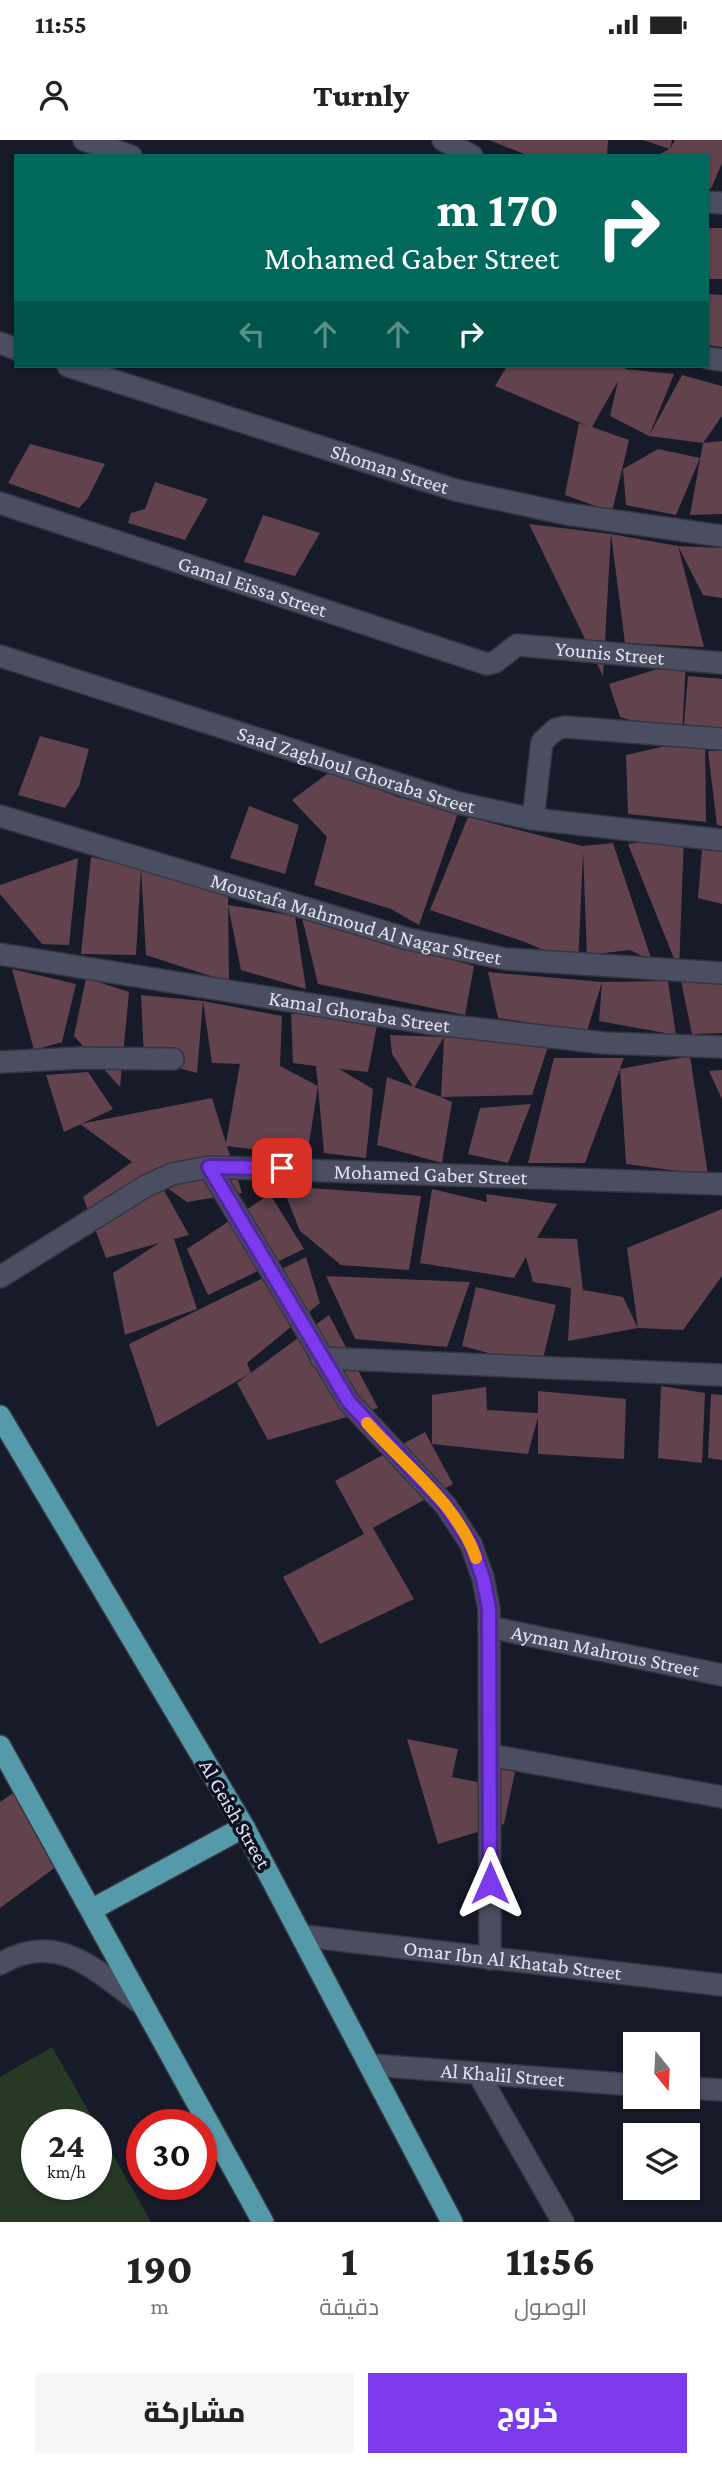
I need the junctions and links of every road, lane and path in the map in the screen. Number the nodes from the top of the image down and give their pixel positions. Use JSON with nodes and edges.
{"nodes":[{"id":1,"x":84,"y":140,"type":"edge"},
{"id":2,"x":443,"y":140,"type":"edge"},
{"id":3,"x":125,"y":154,"type":"edge"},
{"id":4,"x":468,"y":154,"type":"edge"},
{"id":5,"x":74,"y":368,"type":"edge"},
{"id":6,"x":0,"y":503,"type":"edge"},
{"id":7,"x":722,"y":536,"type":"edge"},
{"id":8,"x":0,"y":656,"type":"edge"},
{"id":9,"x":503,"y":656,"type":"joint"},
{"id":10,"x":722,"y":663,"type":"edge"},
{"id":11,"x":722,"y":739,"type":"edge"},
{"id":12,"x":0,"y":816,"type":"edge"},
{"id":13,"x":533,"y":819,"type":"junction"},
{"id":14,"x":722,"y":841,"type":"edge"},
{"id":15,"x":0,"y":954,"type":"edge"},
{"id":16,"x":722,"y":973,"type":"edge"},
{"id":17,"x":722,"y":1046,"type":"edge"},
{"id":18,"x":173,"y":1059,"type":"dead end"},
{"id":19,"x":0,"y":1062,"type":"edge"},
{"id":20,"x":209,"y":1167,"type":"junction"},
{"id":21,"x":722,"y":1184,"type":"edge"},
{"id":22,"x":0,"y":1277,"type":"edge"},
{"id":23,"x":321,"y":1358,"type":"junction"},
{"id":24,"x":722,"y":1375,"type":"edge"},
{"id":25,"x":0,"y":1416,"type":"edge"},
{"id":26,"x":489,"y":1627,"type":"junction"},
{"id":27,"x":722,"y":1675,"type":"edge"},
{"id":28,"x":0,"y":1746,"type":"edge"},
{"id":29,"x":490,"y":1755,"type":"junction"},
{"id":30,"x":722,"y":1797,"type":"edge"},
{"id":31,"x":244,"y":1827,"type":"junction"},
{"id":32,"x":91,"y":1910,"type":"junction"},
{"id":33,"x":303,"y":1936,"type":"junction"},
{"id":34,"x":490,"y":1959,"type":"junction"},
{"id":35,"x":0,"y":1964,"type":"edge"},
{"id":36,"x":722,"y":1984,"type":"edge"},
{"id":37,"x":139,"y":2002,"type":"junction"},
{"id":38,"x":372,"y":2065,"type":"junction"},
{"id":39,"x":479,"y":2075,"type":"junction"},
{"id":40,"x":623,"y":2084,"type":"edge"},
{"id":41,"x":700,"y":2089,"type":"edge"},
{"id":42,"x":722,"y":2090,"type":"edge"},
{"id":43,"x":263,"y":2222,"type":"edge"},
{"id":44,"x":452,"y":2222,"type":"edge"},
{"id":45,"x":563,"y":2222,"type":"edge"}],
"edges":[{"from":1,"to":3,"type":"street"},
{"from":2,"to":4,"type":"street"},
{"from":5,"to":7,"type":"street","name":"Shoman Street"},
{"from":6,"to":9,"type":"street","name":"Gamal Eissa Street"},
{"from":8,"to":13,"type":"street","name":"Saad Zaghloul Ghoraba Street"},
{"from":9,"to":10,"type":"street","name":"Younis Street"},
{"from":11,"to":13,"type":"street"},
{"from":12,"to":16,"type":"street","name":"Moustafa Mahmoud Al Nagar Street"},
{"from":13,"to":14,"type":"street","name":"Saad Zaghloul Ghoraba Street"},
{"from":15,"to":17,"type":"street","name":"Kamal Ghoraba Street"},
{"from":18,"to":19,"type":"street"},
{"from":20,"to":21,"type":"street","name":"Mohamed Gaber Street"},
{"from":20,"to":22,"type":"street","name":"Mohamed Gaber Street"},
{"from":20,"to":23,"type":"street"},
{"from":23,"to":24,"type":"street"},
{"from":23,"to":26,"type":"street"},
{"from":25,"to":31,"type":"main road","name":"Al Geish Street"},
{"from":26,"to":27,"type":"street","name":"Ayman Mahrous Street"},
{"from":26,"to":29,"type":"street"},
{"from":28,"to":32,"type":"main road"},
{"from":29,"to":30,"type":"street"},
{"from":29,"to":34,"type":"street"},
{"from":31,"to":32,"type":"main road"},
{"from":31,"to":33,"type":"main road","name":"Al Geish Street"},
{"from":32,"to":37,"type":"main road"},
{"from":33,"to":34,"type":"street","name":"Omar Ibn Al Khatab Street"},
{"from":33,"to":38,"type":"main road","name":"Al Geish Street"},
{"from":34,"to":36,"type":"street","name":"Omar Ibn Al Khatab Street"},
{"from":35,"to":37,"type":"street"},
{"from":37,"to":43,"type":"main road"},
{"from":38,"to":39,"type":"street","name":"Al Khalil Street"},
{"from":38,"to":44,"type":"main road","name":"Al Geish Street"},
{"from":39,"to":40,"type":"street","name":"Al Khalil Street"},
{"from":39,"to":45,"type":"street"},
{"from":41,"to":42,"type":"street"}]}
